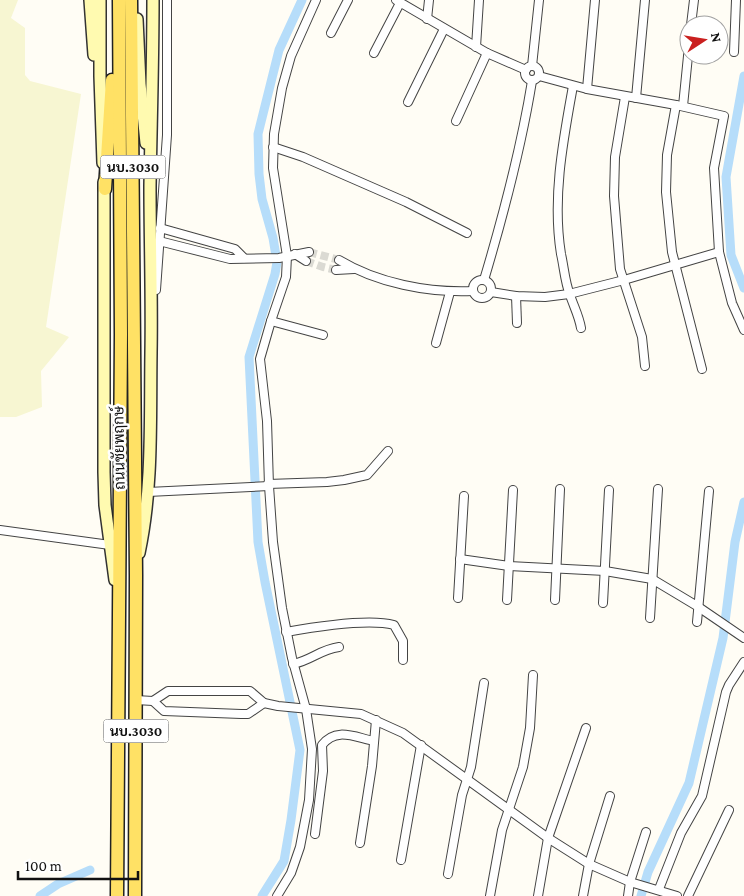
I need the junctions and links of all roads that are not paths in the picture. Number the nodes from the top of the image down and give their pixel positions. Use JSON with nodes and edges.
{"nodes":[{"id":1,"x":90,"y":0,"type":"edge"},
{"id":2,"x":100,"y":0,"type":"edge"},
{"id":3,"x":118,"y":0,"type":"edge"},
{"id":4,"x":131,"y":0,"type":"edge"},
{"id":5,"x":136,"y":0,"type":"edge"},
{"id":6,"x":153,"y":0,"type":"edge"},
{"id":7,"x":167,"y":0,"type":"edge"},
{"id":8,"x":316,"y":0,"type":"edge"},
{"id":9,"x":348,"y":0,"type":"edge"},
{"id":10,"x":429,"y":0,"type":"edge"},
{"id":11,"x":479,"y":0,"type":"edge"},
{"id":12,"x":538,"y":0,"type":"edge"},
{"id":13,"x":595,"y":0,"type":"edge"},
{"id":14,"x":645,"y":0,"type":"edge"},
{"id":15,"x":694,"y":0,"type":"edge"},
{"id":16,"x":736,"y":0,"type":"edge"},
{"id":17,"x":398,"y":1,"type":"edge"},
{"id":18,"x":692,"y":15,"type":"edge"},
{"id":19,"x":427,"y":19,"type":"junction"},
{"id":20,"x":444,"y":29,"type":"junction"},
{"id":21,"x":331,"y":33,"type":"dead end"},
{"id":22,"x":476,"y":46,"type":"junction"},
{"id":23,"x":734,"y":52,"type":"dead end"},
{"id":24,"x":374,"y":53,"type":"dead end"},
{"id":25,"x":487,"y":53,"type":"junction"},
{"id":26,"x":686,"y":65,"type":"edge"},
{"id":27,"x":529,"y":68,"type":"junction"},
{"id":28,"x":100,"y":76,"type":"junction"},
{"id":29,"x":535,"y":78,"type":"junction"},
{"id":30,"x":573,"y":86,"type":"junction"},
{"id":31,"x":587,"y":90,"type":"junction"},
{"id":32,"x":624,"y":96,"type":"junction"},
{"id":33,"x":636,"y":98,"type":"junction"},
{"id":34,"x":408,"y":102,"type":"dead end"},
{"id":35,"x":680,"y":105,"type":"junction"},
{"id":36,"x":456,"y":121,"type":"dead end"},
{"id":37,"x":273,"y":147,"type":"junction"},
{"id":38,"x":150,"y":187,"type":"junction"},
{"id":39,"x":104,"y":189,"type":"junction"},
{"id":40,"x":160,"y":228,"type":"junction"},
{"id":41,"x":467,"y":233,"type":"dead end"},
{"id":42,"x":159,"y":241,"type":"junction"},
{"id":43,"x":309,"y":252,"type":"tunnel mouth"},
{"id":44,"x":719,"y":252,"type":"junction"},
{"id":45,"x":287,"y":256,"type":"junction"},
{"id":46,"x":244,"y":258,"type":"junction"},
{"id":47,"x":339,"y":260,"type":"tunnel mouth"},
{"id":48,"x":306,"y":261,"type":"tunnel mouth"},
{"id":49,"x":674,"y":265,"type":"junction"},
{"id":50,"x":354,"y":269,"type":"junction"},
{"id":51,"x":336,"y":270,"type":"tunnel mouth"},
{"id":52,"x":484,"y":280,"type":"junction"},
{"id":53,"x":624,"y":280,"type":"junction"},
{"id":54,"x":473,"y":291,"type":"junction"},
{"id":55,"x":450,"y":292,"type":"junction"},
{"id":56,"x":491,"y":292,"type":"junction"},
{"id":57,"x":569,"y":294,"type":"junction"},
{"id":58,"x":516,"y":296,"type":"junction"},
{"id":59,"x":152,"y":321,"type":"junction"},
{"id":60,"x":271,"y":321,"type":"junction"},
{"id":61,"x":517,"y":322,"type":"dead end"},
{"id":62,"x":581,"y":328,"type":"dead end"},
{"id":63,"x":744,"y":330,"type":"edge"},
{"id":64,"x":323,"y":335,"type":"dead end"},
{"id":65,"x":436,"y":344,"type":"dead end"},
{"id":66,"x":645,"y":366,"type":"dead end"},
{"id":67,"x":702,"y":369,"type":"dead end"},
{"id":68,"x":388,"y":451,"type":"dead end"},
{"id":69,"x":268,"y":485,"type":"junction"},
{"id":70,"x":560,"y":489,"type":"dead end"},
{"id":71,"x":658,"y":489,"type":"dead end"},
{"id":72,"x":513,"y":490,"type":"dead end"},
{"id":73,"x":609,"y":490,"type":"dead end"},
{"id":74,"x":709,"y":491,"type":"dead end"},
{"id":75,"x":148,"y":492,"type":"junction"},
{"id":76,"x":464,"y":496,"type":"dead end"},
{"id":77,"x":0,"y":530,"type":"edge"},
{"id":78,"x":110,"y":545,"type":"junction"},
{"id":79,"x":460,"y":559,"type":"junction"},
{"id":80,"x":509,"y":566,"type":"junction"},
{"id":81,"x":136,"y":567,"type":"junction"},
{"id":82,"x":557,"y":568,"type":"junction"},
{"id":83,"x":605,"y":571,"type":"junction"},
{"id":84,"x":652,"y":580,"type":"junction"},
{"id":85,"x":118,"y":596,"type":"junction"},
{"id":86,"x":458,"y":598,"type":"dead end"},
{"id":87,"x":507,"y":600,"type":"dead end"},
{"id":88,"x":555,"y":600,"type":"dead end"},
{"id":89,"x":603,"y":603,"type":"dead end"},
{"id":90,"x":697,"y":606,"type":"junction"},
{"id":91,"x":650,"y":618,"type":"dead end"},
{"id":92,"x":697,"y":622,"type":"dead end"},
{"id":93,"x":286,"y":632,"type":"junction"},
{"id":94,"x":744,"y":638,"type":"edge"},
{"id":95,"x":339,"y":647,"type":"dead end"},
{"id":96,"x":403,"y":660,"type":"dead end"},
{"id":97,"x":744,"y":662,"type":"edge"},
{"id":98,"x":293,"y":664,"type":"junction"},
{"id":99,"x":533,"y":675,"type":"dead end"},
{"id":100,"x":484,"y":683,"type":"dead end"},
{"id":101,"x":136,"y":700,"type":"junction"},
{"id":102,"x":153,"y":700,"type":"junction"},
{"id":103,"x":264,"y":703,"type":"junction"},
{"id":104,"x":303,"y":709,"type":"junction"},
{"id":105,"x":376,"y":720,"type":"junction"},
{"id":106,"x":586,"y":728,"type":"dead end"},
{"id":107,"x":374,"y":741,"type":"junction"},
{"id":108,"x":420,"y":745,"type":"junction"},
{"id":109,"x":467,"y":779,"type":"junction"},
{"id":110,"x":610,"y":796,"type":"dead end"},
{"id":111,"x":509,"y":810,"type":"junction"},
{"id":112,"x":729,"y":810,"type":"dead end"},
{"id":113,"x":646,"y":832,"type":"dead end"},
{"id":114,"x":315,"y":834,"type":"dead end"},
{"id":115,"x":548,"y":838,"type":"junction"},
{"id":116,"x":360,"y":843,"type":"dead end"},
{"id":117,"x":401,"y":860,"type":"dead end"},
{"id":118,"x":589,"y":864,"type":"junction"},
{"id":119,"x":448,"y":874,"type":"dead end"},
{"id":120,"x":632,"y":882,"type":"junction"},
{"id":121,"x":657,"y":889,"type":"junction"},
{"id":122,"x":117,"y":896,"type":"edge"},
{"id":123,"x":135,"y":896,"type":"edge"},
{"id":124,"x":277,"y":896,"type":"edge"},
{"id":125,"x":490,"y":896,"type":"edge"},
{"id":126,"x":538,"y":896,"type":"edge"},
{"id":127,"x":582,"y":896,"type":"edge"},
{"id":128,"x":628,"y":896,"type":"edge"},
{"id":129,"x":677,"y":896,"type":"edge"},
{"id":130,"x":688,"y":896,"type":"edge"}],
"edges":[{"from":1,"to":28,"type":"main road"},
{"from":2,"to":28,"type":"main road"},
{"from":3,"to":39,"type":"main road"},
{"from":3,"to":85,"type":"main road","name":"ถนนชัยพฤกษ์","number":"นบ.3030"},
{"from":4,"to":81,"type":"main road","name":"ถนนชัยพฤกษ์","number":"นบ.3030"},
{"from":5,"to":38,"type":"main road"},
{"from":6,"to":38,"type":"main road"},
{"from":7,"to":40,"type":"street"},
{"from":8,"to":37,"type":"street"},
{"from":9,"to":21,"type":"street"},
{"from":10,"to":19,"type":"street"},
{"from":11,"to":22,"type":"street"},
{"from":12,"to":27,"type":"street"},
{"from":13,"to":31,"type":"street"},
{"from":14,"to":33,"type":"street"},
{"from":15,"to":18,"type":"street"},
{"from":16,"to":23,"type":"street"},
{"from":17,"to":19,"type":"street"},
{"from":17,"to":24,"type":"street"},
{"from":19,"to":20,"type":"street"},
{"from":20,"to":22,"type":"street"},
{"from":20,"to":34,"type":"street"},
{"from":22,"to":25,"type":"street"},
{"from":25,"to":27,"type":"street"},
{"from":25,"to":36,"type":"street"},
{"from":26,"to":35,"type":"street"},
{"from":27,"to":29,"type":"street"},
{"from":27,"to":29,"type":"street"},
{"from":28,"to":39,"type":"main road"},
{"from":29,"to":30,"type":"street"},
{"from":29,"to":52,"type":"street"},
{"from":30,"to":31,"type":"street"},
{"from":30,"to":57,"type":"street"},
{"from":31,"to":32,"type":"street"},
{"from":32,"to":33,"type":"street"},
{"from":32,"to":53,"type":"street"},
{"from":33,"to":35,"type":"street"},
{"from":35,"to":44,"type":"street"},
{"from":35,"to":49,"type":"street"},
{"from":37,"to":41,"type":"street"},
{"from":37,"to":45,"type":"street"},
{"from":38,"to":59,"type":"main road"},
{"from":39,"to":78,"type":"main road"},
{"from":40,"to":42,"type":"street"},
{"from":40,"to":46,"type":"street"},
{"from":42,"to":46,"type":"street"},
{"from":42,"to":59,"type":"street"},
{"from":43,"to":45,"type":"street"},
{"from":44,"to":49,"type":"street"},
{"from":44,"to":63,"type":"street"},
{"from":45,"to":46,"type":"street"},
{"from":45,"to":48,"type":"street"},
{"from":45,"to":60,"type":"street"},
{"from":47,"to":50,"type":"street"},
{"from":49,"to":53,"type":"street"},
{"from":49,"to":67,"type":"street"},
{"from":50,"to":51,"type":"street"},
{"from":50,"to":55,"type":"street"},
{"from":52,"to":54,"type":"street"},
{"from":52,"to":56,"type":"street"},
{"from":53,"to":57,"type":"street"},
{"from":53,"to":66,"type":"street"},
{"from":54,"to":55,"type":"street"},
{"from":54,"to":56,"type":"street"},
{"from":55,"to":65,"type":"street"},
{"from":56,"to":58,"type":"street"},
{"from":57,"to":58,"type":"street"},
{"from":57,"to":62,"type":"street"},
{"from":58,"to":61,"type":"street"},
{"from":59,"to":75,"type":"main road"},
{"from":60,"to":64,"type":"street"},
{"from":60,"to":69,"type":"street"},
{"from":68,"to":69,"type":"street"},
{"from":69,"to":75,"type":"street"},
{"from":69,"to":93,"type":"street"},
{"from":70,"to":82,"type":"street"},
{"from":71,"to":84,"type":"street"},
{"from":72,"to":80,"type":"street"},
{"from":73,"to":83,"type":"street"},
{"from":74,"to":90,"type":"street"},
{"from":75,"to":81,"type":"main road"},
{"from":76,"to":79,"type":"street"},
{"from":77,"to":78,"type":"street"},
{"from":78,"to":85,"type":"main road"},
{"from":79,"to":80,"type":"street"},
{"from":79,"to":86,"type":"street"},
{"from":80,"to":82,"type":"street"},
{"from":80,"to":87,"type":"street"},
{"from":81,"to":101,"type":"main road","name":"ถนนชัยพฤกษ์","number":"นบ.3030"},
{"from":82,"to":83,"type":"street"},
{"from":82,"to":88,"type":"street"},
{"from":83,"to":84,"type":"street"},
{"from":83,"to":89,"type":"street"},
{"from":84,"to":90,"type":"street"},
{"from":84,"to":91,"type":"street"},
{"from":85,"to":122,"type":"main road","name":"ถนนชัยพฤกษ์","number":"นบ.3030"},
{"from":90,"to":92,"type":"street"},
{"from":90,"to":94,"type":"street"},
{"from":93,"to":96,"type":"street"},
{"from":93,"to":98,"type":"street"},
{"from":95,"to":98,"type":"street"},
{"from":97,"to":121,"type":"street"},
{"from":98,"to":104,"type":"street"},
{"from":99,"to":111,"type":"street"},
{"from":100,"to":109,"type":"street"},
{"from":101,"to":102,"type":"street"},
{"from":101,"to":123,"type":"main road","name":"ถนนชัยพฤกษ์","number":"นบ.3030"},
{"from":102,"to":103,"type":"street"},
{"from":102,"to":103,"type":"street"},
{"from":103,"to":104,"type":"street"},
{"from":104,"to":105,"type":"street"},
{"from":104,"to":124,"type":"street"},
{"from":105,"to":107,"type":"street"},
{"from":105,"to":108,"type":"street"},
{"from":106,"to":115,"type":"street"},
{"from":107,"to":114,"type":"street"},
{"from":107,"to":116,"type":"street"},
{"from":108,"to":109,"type":"street"},
{"from":108,"to":117,"type":"street"},
{"from":109,"to":111,"type":"street"},
{"from":109,"to":119,"type":"street"},
{"from":110,"to":118,"type":"street"},
{"from":111,"to":115,"type":"street"},
{"from":111,"to":125,"type":"street"},
{"from":112,"to":130,"type":"street"},
{"from":113,"to":120,"type":"street"},
{"from":115,"to":118,"type":"street"},
{"from":115,"to":126,"type":"street"},
{"from":118,"to":120,"type":"street"},
{"from":118,"to":127,"type":"street"},
{"from":120,"to":121,"type":"street"},
{"from":120,"to":128,"type":"street"},
{"from":121,"to":129,"type":"street"}]}
